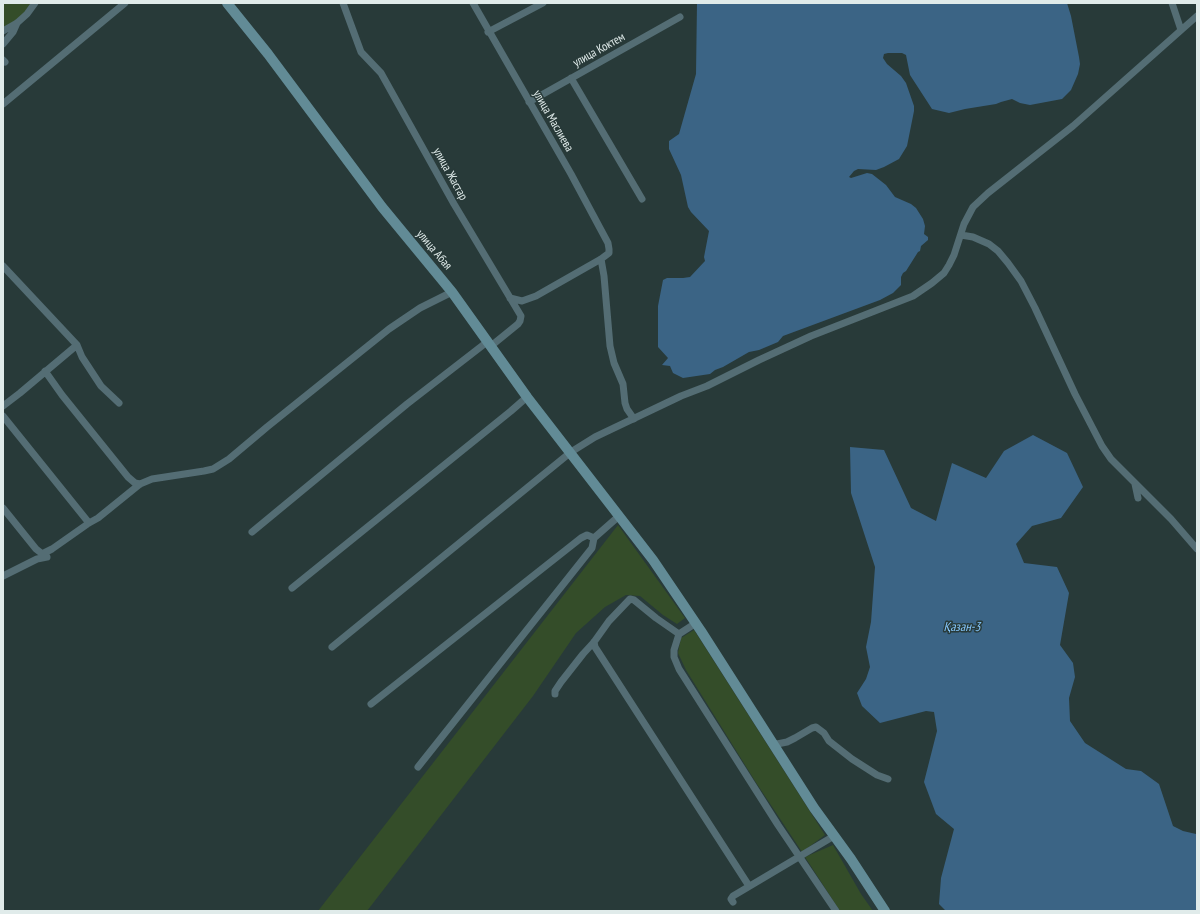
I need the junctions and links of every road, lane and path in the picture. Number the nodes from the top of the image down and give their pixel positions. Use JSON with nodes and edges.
{"nodes":[{"id":1,"x":35,"y":3,"type":"edge"},
{"id":2,"x":125,"y":3,"type":"edge"},
{"id":3,"x":227,"y":3,"type":"edge"},
{"id":4,"x":343,"y":3,"type":"edge"},
{"id":5,"x":473,"y":3,"type":"edge"},
{"id":6,"x":543,"y":3,"type":"edge"},
{"id":7,"x":1172,"y":3,"type":"edge"},
{"id":8,"x":1197,"y":16,"type":"edge"},
{"id":9,"x":680,"y":17,"type":"dead end"},
{"id":10,"x":17,"y":23,"type":"junction"},
{"id":11,"x":1181,"y":30,"type":"junction"},
{"id":12,"x":3,"y":31,"type":"edge"},
{"id":13,"x":488,"y":32,"type":"junction"},
{"id":14,"x":3,"y":44,"type":"edge"},
{"id":15,"x":571,"y":78,"type":"junction"},
{"id":16,"x":529,"y":102,"type":"junction"},
{"id":17,"x":3,"y":104,"type":"edge"},
{"id":18,"x":642,"y":199,"type":"dead end"},
{"id":19,"x":960,"y":235,"type":"junction"},
{"id":20,"x":601,"y":258,"type":"junction"},
{"id":21,"x":3,"y":266,"type":"edge"},
{"id":22,"x":452,"y":292,"type":"junction"},
{"id":23,"x":509,"y":298,"type":"junction"},
{"id":24,"x":489,"y":344,"type":"junction"},
{"id":25,"x":77,"y":345,"type":"junction"},
{"id":26,"x":45,"y":371,"type":"junction"},
{"id":27,"x":527,"y":397,"type":"junction"},
{"id":28,"x":119,"y":403,"type":"dead end"},
{"id":29,"x":3,"y":406,"type":"edge"},
{"id":30,"x":3,"y":416,"type":"edge"},
{"id":31,"x":634,"y":419,"type":"junction"},
{"id":32,"x":571,"y":452,"type":"junction"},
{"id":33,"x":140,"y":484,"type":"junction"},
{"id":34,"x":1135,"y":484,"type":"junction"},
{"id":35,"x":1138,"y":498,"type":"dead end"},
{"id":36,"x":3,"y":508,"type":"edge"},
{"id":37,"x":619,"y":516,"type":"junction"},
{"id":38,"x":89,"y":523,"type":"junction"},
{"id":39,"x":252,"y":532,"type":"dead end"},
{"id":40,"x":594,"y":538,"type":"junction"},
{"id":41,"x":1197,"y":549,"type":"edge"},
{"id":42,"x":42,"y":554,"type":"junction"},
{"id":43,"x":3,"y":576,"type":"edge"},
{"id":44,"x":292,"y":588,"type":"dead end"},
{"id":45,"x":696,"y":623,"type":"junction"},
{"id":46,"x":679,"y":634,"type":"junction"},
{"id":47,"x":594,"y":642,"type":"junction"},
{"id":48,"x":332,"y":647,"type":"dead end"},
{"id":49,"x":555,"y":694,"type":"dead end"},
{"id":50,"x":371,"y":704,"type":"dead end"},
{"id":51,"x":772,"y":743,"type":"junction"},
{"id":52,"x":418,"y":767,"type":"dead end"},
{"id":53,"x":888,"y":778,"type":"dead end"},
{"id":54,"x":834,"y":836,"type":"junction"},
{"id":55,"x":800,"y":856,"type":"junction"},
{"id":56,"x":749,"y":886,"type":"junction"},
{"id":57,"x":733,"y":902,"type":"dead end"},
{"id":58,"x":836,"y":911,"type":"edge"},
{"id":59,"x":885,"y":911,"type":"edge"}],
"edges":[{"from":1,"to":10,"type":"street"},
{"from":2,"to":17,"type":"street"},
{"from":3,"to":22,"type":"main road","name":"улица Абая"},
{"from":4,"to":23,"type":"street","name":"улица Жастар"},
{"from":5,"to":13,"type":"street","name":"улица Маслиева"},
{"from":6,"to":13,"type":"street"},
{"from":7,"to":11,"type":"street"},
{"from":8,"to":11,"type":"street"},
{"from":9,"to":15,"type":"street","name":"улица Коктем"},
{"from":10,"to":12,"type":"street"},
{"from":10,"to":14,"type":"street"},
{"from":11,"to":19,"type":"street"},
{"from":13,"to":16,"type":"street","name":"улица Маслиева"},
{"from":15,"to":16,"type":"street","name":"улица Коктем"},
{"from":15,"to":18,"type":"street"},
{"from":16,"to":20,"type":"street","name":"улица Маслиева"},
{"from":19,"to":31,"type":"street"},
{"from":19,"to":34,"type":"street"},
{"from":20,"to":23,"type":"street"},
{"from":20,"to":31,"type":"street"},
{"from":21,"to":25,"type":"street"},
{"from":22,"to":24,"type":"main road","name":"улица Абая"},
{"from":22,"to":33,"type":"street"},
{"from":23,"to":24,"type":"street","name":"улица Жастар"},
{"from":24,"to":27,"type":"main road","name":"улица Абая"},
{"from":24,"to":39,"type":"street","name":"улица Жастар"},
{"from":25,"to":26,"type":"street"},
{"from":25,"to":28,"type":"street"},
{"from":26,"to":29,"type":"street"},
{"from":26,"to":33,"type":"street"},
{"from":27,"to":32,"type":"main road","name":"улица Абая"},
{"from":27,"to":44,"type":"street"},
{"from":30,"to":38,"type":"street"},
{"from":31,"to":32,"type":"street"},
{"from":32,"to":37,"type":"main road","name":"улица Абая"},
{"from":32,"to":48,"type":"street"},
{"from":33,"to":38,"type":"street"},
{"from":34,"to":35,"type":"street"},
{"from":34,"to":41,"type":"street"},
{"from":36,"to":42,"type":"street"},
{"from":37,"to":40,"type":"street"},
{"from":37,"to":45,"type":"main road","name":"улица Абая"},
{"from":38,"to":42,"type":"street"},
{"from":40,"to":50,"type":"street"},
{"from":40,"to":52,"type":"street"},
{"from":42,"to":43,"type":"street"},
{"from":45,"to":46,"type":"street"},
{"from":45,"to":51,"type":"main road","name":"улица Абая"},
{"from":46,"to":47,"type":"street"},
{"from":46,"to":55,"type":"street"},
{"from":47,"to":49,"type":"street"},
{"from":47,"to":56,"type":"street"},
{"from":51,"to":53,"type":"street"},
{"from":51,"to":54,"type":"main road","name":"улица Абая"},
{"from":54,"to":55,"type":"street"},
{"from":54,"to":59,"type":"main road","name":"улица Абая"},
{"from":55,"to":56,"type":"street"},
{"from":55,"to":58,"type":"street"},
{"from":56,"to":57,"type":"street"}]}
